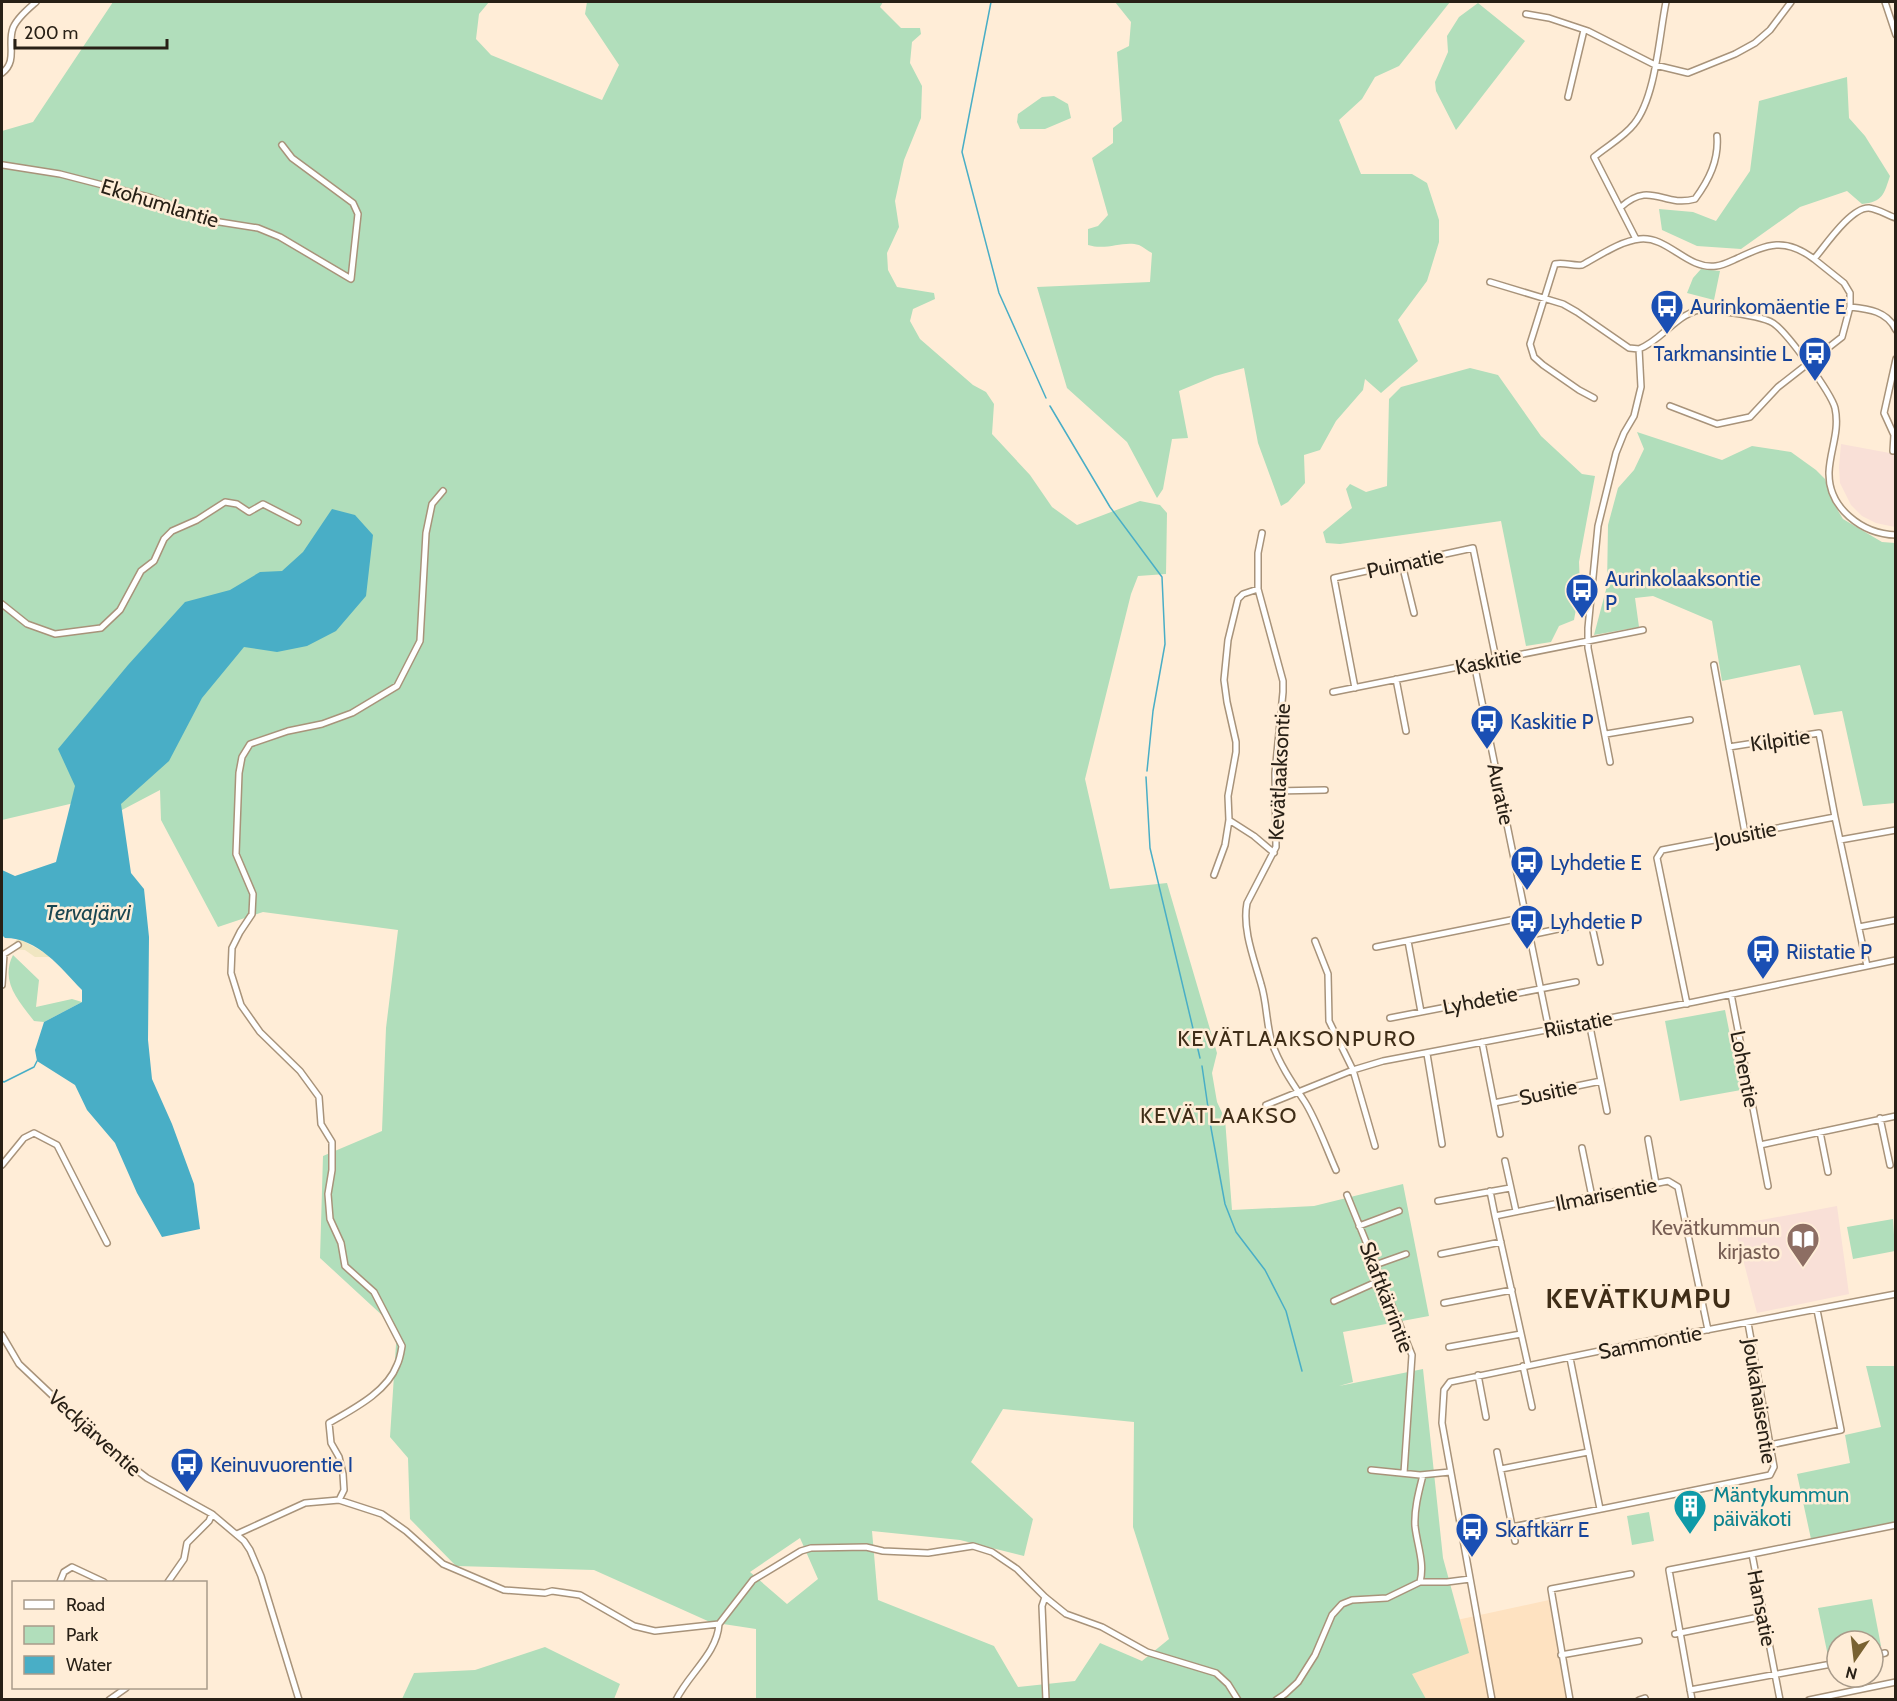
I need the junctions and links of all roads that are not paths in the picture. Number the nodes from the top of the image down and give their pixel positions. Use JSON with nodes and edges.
{"nodes":[{"id":1,"x":36,"y":2,"type":"edge"},
{"id":2,"x":1666,"y":2,"type":"edge"},
{"id":3,"x":1791,"y":2,"type":"edge"},
{"id":4,"x":1885,"y":2,"type":"edge"},
{"id":5,"x":1526,"y":14,"type":"dead end"},
{"id":6,"x":1584,"y":30,"type":"junction"},
{"id":7,"x":1896,"y":35,"type":"edge"},
{"id":8,"x":1655,"y":65,"type":"junction"},
{"id":9,"x":2,"y":73,"type":"edge"},
{"id":10,"x":1568,"y":97,"type":"dead end"},
{"id":11,"x":1717,"y":136,"type":"dead end"},
{"id":12,"x":282,"y":145,"type":"dead end"},
{"id":13,"x":2,"y":166,"type":"edge"},
{"id":14,"x":1621,"y":207,"type":"junction"},
{"id":15,"x":1896,"y":218,"type":"edge"},
{"id":16,"x":1636,"y":239,"type":"junction"},
{"id":17,"x":1814,"y":259,"type":"junction"},
{"id":18,"x":1490,"y":282,"type":"dead end"},
{"id":19,"x":1544,"y":297,"type":"junction"},
{"id":20,"x":1850,"y":307,"type":"junction"},
{"id":21,"x":1896,"y":330,"type":"edge"},
{"id":22,"x":1639,"y":349,"type":"junction"},
{"id":23,"x":1896,"y":359,"type":"edge"},
{"id":24,"x":1808,"y":364,"type":"junction"},
{"id":25,"x":1594,"y":398,"type":"dead end"},
{"id":26,"x":1670,"y":406,"type":"dead end"},
{"id":27,"x":1893,"y":452,"type":"dead end"},
{"id":28,"x":443,"y":491,"type":"dead end"},
{"id":29,"x":298,"y":522,"type":"dead end"},
{"id":30,"x":1262,"y":532,"type":"dead end"},
{"id":31,"x":1896,"y":535,"type":"edge"},
{"id":32,"x":1402,"y":564,"type":"junction"},
{"id":33,"x":1258,"y":590,"type":"junction"},
{"id":34,"x":2,"y":604,"type":"edge"},
{"id":35,"x":1414,"y":613,"type":"dead end"},
{"id":36,"x":1642,"y":630,"type":"dead end"},
{"id":37,"x":1587,"y":641,"type":"junction"},
{"id":38,"x":1496,"y":659,"type":"junction"},
{"id":39,"x":1474,"y":663,"type":"junction"},
{"id":40,"x":1714,"y":665,"type":"dead end"},
{"id":41,"x":1396,"y":680,"type":"junction"},
{"id":42,"x":1355,"y":688,"type":"junction"},
{"id":43,"x":1333,"y":692,"type":"dead end"},
{"id":44,"x":1690,"y":720,"type":"dead end"},
{"id":45,"x":1406,"y":731,"type":"dead end"},
{"id":46,"x":1606,"y":734,"type":"junction"},
{"id":47,"x":1729,"y":747,"type":"junction"},
{"id":48,"x":1610,"y":762,"type":"dead end"},
{"id":49,"x":1325,"y":790,"type":"dead end"},
{"id":50,"x":1275,"y":791,"type":"junction"},
{"id":51,"x":1835,"y":817,"type":"junction"},
{"id":52,"x":1229,"y":820,"type":"junction"},
{"id":53,"x":1896,"y":830,"type":"edge"},
{"id":54,"x":1745,"y":833,"type":"junction"},
{"id":55,"x":1840,"y":840,"type":"junction"},
{"id":56,"x":1274,"y":853,"type":"junction"},
{"id":57,"x":1214,"y":875,"type":"dead end"},
{"id":58,"x":1526,"y":917,"type":"junction"},
{"id":59,"x":1896,"y":920,"type":"edge"},
{"id":60,"x":1859,"y":927,"type":"junction"},
{"id":61,"x":1530,"y":935,"type":"junction"},
{"id":62,"x":1316,"y":941,"type":"dead end"},
{"id":63,"x":1408,"y":941,"type":"junction"},
{"id":64,"x":18,"y":945,"type":"dead end"},
{"id":65,"x":1376,"y":947,"type":"dead end"},
{"id":66,"x":1896,"y":960,"type":"edge"},
{"id":67,"x":1600,"y":963,"type":"dead end"},
{"id":68,"x":1868,"y":966,"type":"junction"},
{"id":69,"x":1576,"y":982,"type":"dead end"},
{"id":70,"x":2,"y":984,"type":"edge"},
{"id":71,"x":1540,"y":989,"type":"junction"},
{"id":72,"x":1731,"y":994,"type":"junction"},
{"id":73,"x":1687,"y":1004,"type":"junction"},
{"id":74,"x":1420,"y":1012,"type":"junction"},
{"id":75,"x":1390,"y":1018,"type":"dead end"},
{"id":76,"x":1589,"y":1022,"type":"junction"},
{"id":77,"x":1549,"y":1030,"type":"junction"},
{"id":78,"x":1482,"y":1042,"type":"junction"},
{"id":79,"x":1427,"y":1054,"type":"junction"},
{"id":80,"x":1353,"y":1070,"type":"junction"},
{"id":81,"x":1601,"y":1081,"type":"junction"},
{"id":82,"x":1298,"y":1092,"type":"junction"},
{"id":83,"x":1494,"y":1103,"type":"junction"},
{"id":84,"x":1266,"y":1105,"type":"dead end"},
{"id":85,"x":1607,"y":1111,"type":"dead end"},
{"id":86,"x":1896,"y":1116,"type":"edge"},
{"id":87,"x":1880,"y":1118,"type":"junction"},
{"id":88,"x":1820,"y":1132,"type":"junction"},
{"id":89,"x":1500,"y":1134,"type":"dead end"},
{"id":90,"x":1648,"y":1138,"type":"dead end"},
{"id":91,"x":1442,"y":1144,"type":"dead end"},
{"id":92,"x":1760,"y":1145,"type":"junction"},
{"id":93,"x":1375,"y":1146,"type":"dead end"},
{"id":94,"x":1582,"y":1148,"type":"dead end"},
{"id":95,"x":1505,"y":1161,"type":"dead end"},
{"id":96,"x":2,"y":1165,"type":"edge"},
{"id":97,"x":1890,"y":1165,"type":"dead end"},
{"id":98,"x":1336,"y":1170,"type":"dead end"},
{"id":99,"x":1828,"y":1172,"type":"dead end"},
{"id":100,"x":1656,"y":1184,"type":"junction"},
{"id":101,"x":1768,"y":1186,"type":"dead end"},
{"id":102,"x":1510,"y":1188,"type":"junction"},
{"id":103,"x":1490,"y":1191,"type":"junction"},
{"id":104,"x":1347,"y":1195,"type":"dead end"},
{"id":105,"x":1592,"y":1197,"type":"junction"},
{"id":106,"x":1438,"y":1201,"type":"dead end"},
{"id":107,"x":1399,"y":1211,"type":"dead end"},
{"id":108,"x":1516,"y":1211,"type":"junction"},
{"id":109,"x":1495,"y":1216,"type":"junction"},
{"id":110,"x":1359,"y":1226,"type":"junction"},
{"id":111,"x":1501,"y":1242,"type":"junction"},
{"id":112,"x":107,"y":1243,"type":"dead end"},
{"id":113,"x":1406,"y":1254,"type":"dead end"},
{"id":114,"x":1441,"y":1254,"type":"dead end"},
{"id":115,"x":1375,"y":1265,"type":"junction"},
{"id":116,"x":1381,"y":1280,"type":"junction"},
{"id":117,"x":1512,"y":1290,"type":"junction"},
{"id":118,"x":1896,"y":1294,"type":"edge"},
{"id":119,"x":1334,"y":1301,"type":"dead end"},
{"id":120,"x":1444,"y":1303,"type":"dead end"},
{"id":121,"x":1817,"y":1310,"type":"junction"},
{"id":122,"x":1748,"y":1323,"type":"junction"},
{"id":123,"x":1708,"y":1330,"type":"junction"},
{"id":124,"x":1521,"y":1334,"type":"junction"},
{"id":125,"x":2,"y":1335,"type":"edge"},
{"id":126,"x":1449,"y":1347,"type":"dead end"},
{"id":127,"x":1570,"y":1358,"type":"junction"},
{"id":128,"x":1525,"y":1366,"type":"junction"},
{"id":129,"x":1479,"y":1375,"type":"junction"},
{"id":130,"x":1532,"y":1407,"type":"dead end"},
{"id":131,"x":1486,"y":1417,"type":"dead end"},
{"id":132,"x":1770,"y":1445,"type":"junction"},
{"id":133,"x":1497,"y":1452,"type":"dead end"},
{"id":134,"x":1588,"y":1452,"type":"junction"},
{"id":135,"x":1501,"y":1469,"type":"junction"},
{"id":136,"x":1371,"y":1470,"type":"dead end"},
{"id":137,"x":1450,"y":1472,"type":"junction"},
{"id":138,"x":1404,"y":1473,"type":"junction"},
{"id":139,"x":1423,"y":1475,"type":"junction"},
{"id":140,"x":339,"y":1500,"type":"junction"},
{"id":141,"x":1600,"y":1509,"type":"junction"},
{"id":142,"x":212,"y":1514,"type":"junction"},
{"id":143,"x":1896,"y":1525,"type":"edge"},
{"id":144,"x":1512,"y":1527,"type":"junction"},
{"id":145,"x":237,"y":1534,"type":"junction"},
{"id":146,"x":1515,"y":1541,"type":"dead end"},
{"id":147,"x":1752,"y":1554,"type":"junction"},
{"id":148,"x":1631,"y":1574,"type":"dead end"},
{"id":149,"x":1470,"y":1579,"type":"junction"},
{"id":150,"x":60,"y":1581,"type":"edge"},
{"id":151,"x":102,"y":1581,"type":"edge"},
{"id":152,"x":169,"y":1581,"type":"edge"},
{"id":153,"x":1420,"y":1582,"type":"junction"},
{"id":154,"x":1045,"y":1597,"type":"junction"},
{"id":155,"x":1764,"y":1616,"type":"junction"},
{"id":156,"x":719,"y":1624,"type":"junction"},
{"id":157,"x":1677,"y":1634,"type":"junction"},
{"id":158,"x":1639,"y":1641,"type":"dead end"},
{"id":159,"x":1562,"y":1655,"type":"junction"},
{"id":160,"x":1825,"y":1665,"type":"edge"},
{"id":161,"x":1775,"y":1674,"type":"junction"},
{"id":162,"x":1896,"y":1682,"type":"edge"},
{"id":163,"x":125,"y":1689,"type":"edge"},
{"id":164,"x":1690,"y":1690,"type":"junction"},
{"id":165,"x":1827,"y":1698,"type":"edge"},
{"id":166,"x":109,"y":1700,"type":"edge"},
{"id":167,"x":299,"y":1700,"type":"edge"},
{"id":168,"x":676,"y":1700,"type":"edge"},
{"id":169,"x":1047,"y":1700,"type":"edge"},
{"id":170,"x":1238,"y":1700,"type":"edge"},
{"id":171,"x":1276,"y":1700,"type":"edge"},
{"id":172,"x":1492,"y":1700,"type":"edge"},
{"id":173,"x":1570,"y":1700,"type":"edge"},
{"id":174,"x":1692,"y":1700,"type":"edge"},
{"id":175,"x":1780,"y":1700,"type":"edge"},
{"id":176,"x":1809,"y":1700,"type":"edge"}],
"edges":[{"from":1,"to":9,"type":"street"},
{"from":2,"to":8,"type":"street"},
{"from":3,"to":8,"type":"street"},
{"from":4,"to":7,"type":"street"},
{"from":5,"to":6,"type":"street"},
{"from":6,"to":8,"type":"street"},
{"from":6,"to":10,"type":"street"},
{"from":8,"to":14,"type":"street"},
{"from":11,"to":14,"type":"street"},
{"from":12,"to":13,"type":"street","name":"Ekohumlantie"},
{"from":14,"to":16,"type":"street"},
{"from":15,"to":17,"type":"street"},
{"from":16,"to":17,"type":"street"},
{"from":16,"to":19,"type":"street"},
{"from":17,"to":20,"type":"street"},
{"from":18,"to":19,"type":"street"},
{"from":19,"to":22,"type":"street"},
{"from":19,"to":25,"type":"street"},
{"from":20,"to":21,"type":"street"},
{"from":20,"to":24,"type":"street"},
{"from":22,"to":24,"type":"street"},
{"from":22,"to":37,"type":"street"},
{"from":23,"to":27,"type":"street"},
{"from":24,"to":26,"type":"street"},
{"from":24,"to":31,"type":"street"},
{"from":28,"to":140,"type":"street"},
{"from":29,"to":34,"type":"street"},
{"from":30,"to":33,"type":"street","name":"Kevätlaaksontie"},
{"from":32,"to":35,"type":"street"},
{"from":32,"to":38,"type":"street","name":"Puimatie"},
{"from":32,"to":42,"type":"street","name":"Puimatie"},
{"from":33,"to":50,"type":"street","name":"Kevätlaaksontie"},
{"from":33,"to":52,"type":"street"},
{"from":36,"to":37,"type":"street","name":"Kaskitie"},
{"from":37,"to":38,"type":"street","name":"Kaskitie"},
{"from":37,"to":46,"type":"street"},
{"from":38,"to":39,"type":"street","name":"Kaskitie"},
{"from":39,"to":41,"type":"street","name":"Kaskitie"},
{"from":39,"to":58,"type":"street","name":"Auratie"},
{"from":40,"to":47,"type":"street"},
{"from":41,"to":42,"type":"street","name":"Kaskitie"},
{"from":41,"to":45,"type":"street"},
{"from":42,"to":43,"type":"street","name":"Kaskitie"},
{"from":44,"to":46,"type":"street"},
{"from":46,"to":48,"type":"street"},
{"from":47,"to":51,"type":"street","name":"Kilpitie"},
{"from":47,"to":54,"type":"street"},
{"from":49,"to":50,"type":"street"},
{"from":50,"to":56,"type":"street","name":"Kevätlaaksontie"},
{"from":51,"to":54,"type":"street","name":"Jousitie"},
{"from":51,"to":55,"type":"street"},
{"from":52,"to":56,"type":"street"},
{"from":52,"to":57,"type":"street"},
{"from":53,"to":55,"type":"street"},
{"from":54,"to":73,"type":"street","name":"Jousitie"},
{"from":55,"to":60,"type":"street"},
{"from":56,"to":82,"type":"street","name":"Kevätlaaksontie"},
{"from":58,"to":61,"type":"street","name":"Auratie"},
{"from":58,"to":63,"type":"street"},
{"from":59,"to":60,"type":"street"},
{"from":60,"to":68,"type":"street"},
{"from":61,"to":67,"type":"street"},
{"from":61,"to":71,"type":"street","name":"Auratie"},
{"from":62,"to":80,"type":"street"},
{"from":63,"to":65,"type":"street"},
{"from":63,"to":74,"type":"street","name":"Lyhdetie"},
{"from":64,"to":70,"type":"street"},
{"from":66,"to":68,"type":"street","name":"Riistatie"},
{"from":68,"to":72,"type":"street","name":"Riistatie"},
{"from":69,"to":71,"type":"street","name":"Lyhdetie"},
{"from":71,"to":74,"type":"street","name":"Lyhdetie"},
{"from":71,"to":77,"type":"street","name":"Auratie"},
{"from":72,"to":73,"type":"street","name":"Riistatie"},
{"from":72,"to":92,"type":"street","name":"Lohentie"},
{"from":73,"to":76,"type":"street","name":"Riistatie"},
{"from":74,"to":75,"type":"street","name":"Lyhdetie"},
{"from":76,"to":77,"type":"street","name":"Riistatie"},
{"from":76,"to":81,"type":"street","name":"Susitie"},
{"from":77,"to":78,"type":"street","name":"Riistatie"},
{"from":78,"to":79,"type":"street","name":"Riistatie"},
{"from":78,"to":83,"type":"street","name":"Susitie"},
{"from":79,"to":80,"type":"street","name":"Riistatie"},
{"from":79,"to":91,"type":"street"},
{"from":80,"to":82,"type":"street","name":"Riistatie"},
{"from":80,"to":93,"type":"street"},
{"from":81,"to":83,"type":"street","name":"Susitie"},
{"from":81,"to":85,"type":"street","name":"Susitie"},
{"from":82,"to":84,"type":"street","name":"Riistatie"},
{"from":82,"to":98,"type":"street","name":"Kevätlaaksontie"},
{"from":83,"to":89,"type":"street","name":"Susitie"},
{"from":86,"to":87,"type":"street"},
{"from":87,"to":88,"type":"street"},
{"from":87,"to":97,"type":"street"},
{"from":88,"to":92,"type":"street"},
{"from":88,"to":99,"type":"street"},
{"from":90,"to":100,"type":"street"},
{"from":92,"to":101,"type":"street","name":"Lohentie"},
{"from":94,"to":105,"type":"street"},
{"from":95,"to":102,"type":"street"},
{"from":96,"to":112,"type":"street"},
{"from":100,"to":105,"type":"street","name":"Ilmarisentie"},
{"from":100,"to":123,"type":"street","name":"Ilmarisentie"},
{"from":102,"to":103,"type":"street"},
{"from":102,"to":108,"type":"street"},
{"from":103,"to":106,"type":"street"},
{"from":103,"to":109,"type":"street"},
{"from":104,"to":110,"type":"street","name":"Skaftkärrintie"},
{"from":105,"to":108,"type":"street","name":"Ilmarisentie"},
{"from":107,"to":110,"type":"street"},
{"from":108,"to":109,"type":"street","name":"Ilmarisentie"},
{"from":109,"to":111,"type":"street"},
{"from":110,"to":115,"type":"street","name":"Skaftkärrintie"},
{"from":111,"to":114,"type":"street"},
{"from":111,"to":117,"type":"street"},
{"from":113,"to":115,"type":"street"},
{"from":115,"to":116,"type":"street","name":"Skaftkärrintie"},
{"from":116,"to":119,"type":"street"},
{"from":116,"to":138,"type":"street","name":"Skaftkärrintie"},
{"from":117,"to":120,"type":"street"},
{"from":117,"to":124,"type":"street"},
{"from":118,"to":121,"type":"street","name":"Sammontie"},
{"from":121,"to":122,"type":"street","name":"Sammontie"},
{"from":121,"to":132,"type":"street"},
{"from":122,"to":123,"type":"street","name":"Sammontie"},
{"from":122,"to":132,"type":"street","name":"Joukahaisentie"},
{"from":123,"to":127,"type":"street","name":"Sammontie"},
{"from":124,"to":126,"type":"street"},
{"from":124,"to":128,"type":"street"},
{"from":125,"to":142,"type":"street","name":"Veckjärventie"},
{"from":127,"to":128,"type":"street","name":"Sammontie"},
{"from":127,"to":134,"type":"street"},
{"from":128,"to":129,"type":"street","name":"Sammontie"},
{"from":128,"to":130,"type":"street"},
{"from":129,"to":131,"type":"street"},
{"from":129,"to":137,"type":"street","name":"Sammontie"},
{"from":132,"to":141,"type":"street","name":"Joukahaisentie"},
{"from":133,"to":135,"type":"street"},
{"from":134,"to":135,"type":"street"},
{"from":134,"to":141,"type":"street"},
{"from":135,"to":144,"type":"street"},
{"from":136,"to":138,"type":"street"},
{"from":137,"to":139,"type":"street"},
{"from":137,"to":149,"type":"street"},
{"from":138,"to":139,"type":"street"},
{"from":139,"to":153,"type":"street"},
{"from":140,"to":145,"type":"street"},
{"from":140,"to":156,"type":"street"},
{"from":141,"to":144,"type":"street"},
{"from":142,"to":145,"type":"street","name":"Veckjärventie"},
{"from":142,"to":152,"type":"street"},
{"from":143,"to":147,"type":"street","name":"Hansatie"},
{"from":144,"to":146,"type":"street"},
{"from":145,"to":167,"type":"street","name":"Veckjärventie"},
{"from":147,"to":155,"type":"street","name":"Hansatie"},
{"from":147,"to":157,"type":"street"},
{"from":148,"to":159,"type":"street"},
{"from":149,"to":153,"type":"street"},
{"from":149,"to":172,"type":"street"},
{"from":150,"to":151,"type":"street"},
{"from":153,"to":171,"type":"street"},
{"from":154,"to":156,"type":"street"},
{"from":154,"to":169,"type":"street"},
{"from":154,"to":170,"type":"street"},
{"from":155,"to":157,"type":"street"},
{"from":155,"to":161,"type":"street","name":"Hansatie"},
{"from":156,"to":168,"type":"street"},
{"from":157,"to":164,"type":"street"},
{"from":158,"to":159,"type":"street"},
{"from":159,"to":173,"type":"street"},
{"from":160,"to":161,"type":"street"},
{"from":161,"to":164,"type":"street"},
{"from":161,"to":175,"type":"street","name":"Hansatie"},
{"from":162,"to":165,"type":"street"},
{"from":163,"to":166,"type":"street"},
{"from":164,"to":174,"type":"street"},
{"from":165,"to":176,"type":"street"}]}
